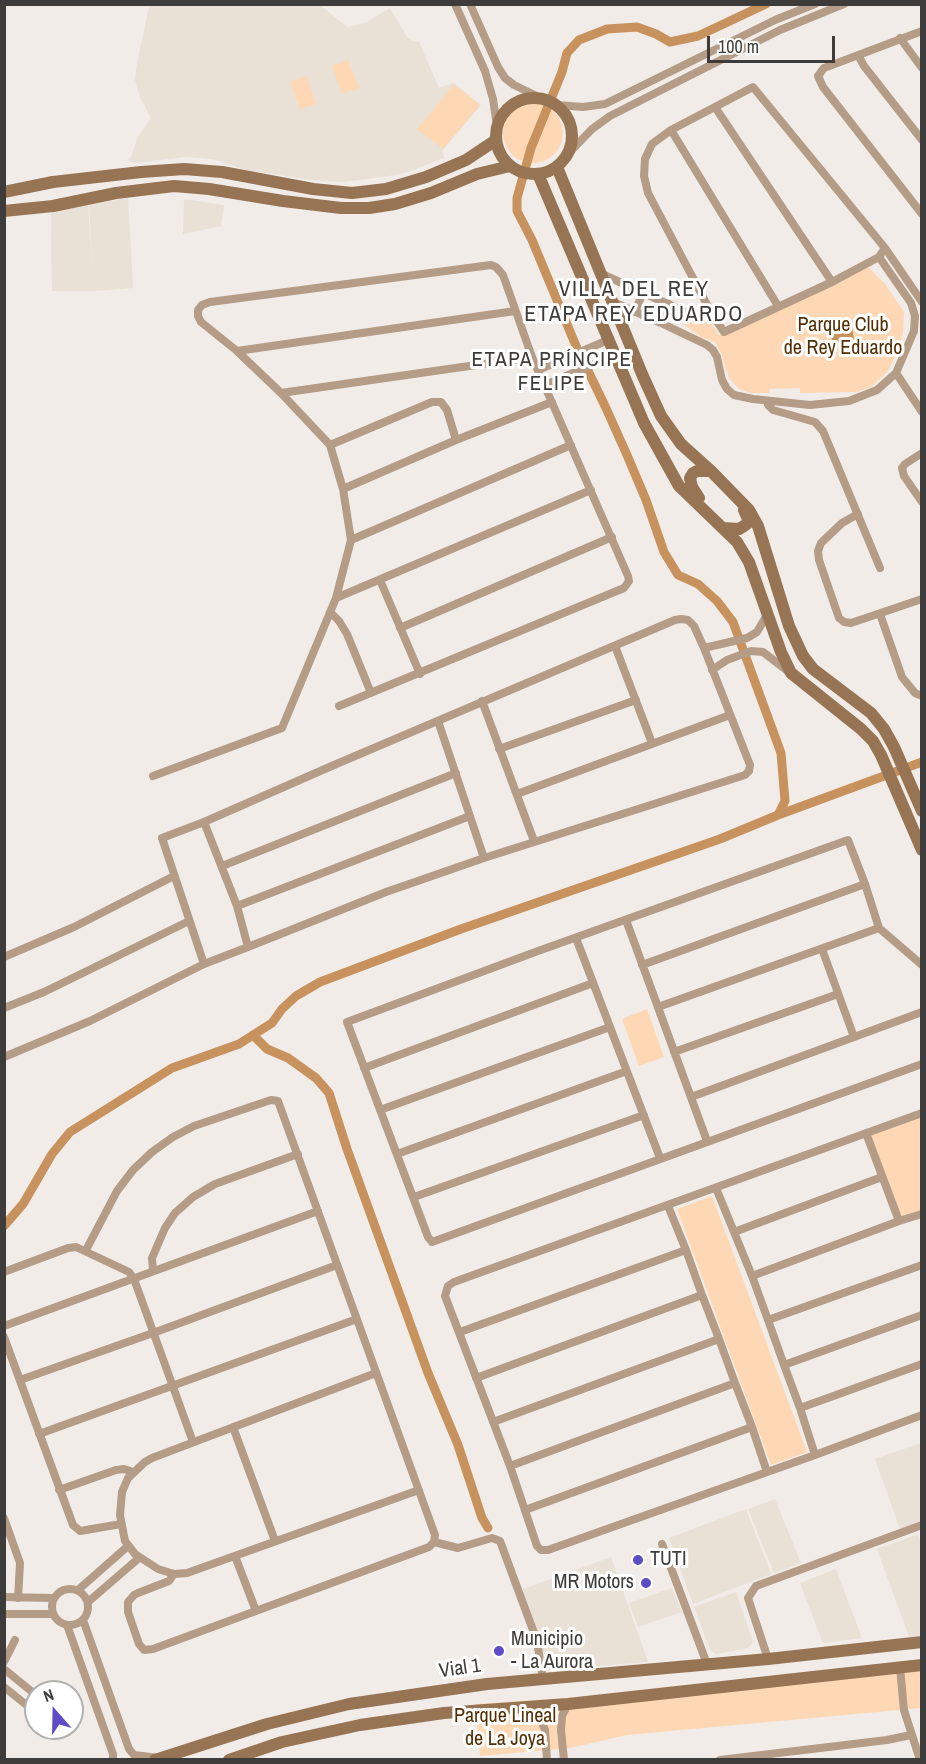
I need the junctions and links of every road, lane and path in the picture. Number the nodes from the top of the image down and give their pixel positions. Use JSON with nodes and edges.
{"nodes":[{"id":1,"x":455,"y":4,"type":"edge"},
{"id":2,"x":470,"y":4,"type":"edge"},
{"id":3,"x":815,"y":4,"type":"edge"},
{"id":4,"x":844,"y":4,"type":"edge"},
{"id":5,"x":921,"y":31,"type":"edge"},
{"id":6,"x":900,"y":39,"type":"junction"},
{"id":7,"x":858,"y":55,"type":"junction"},
{"id":8,"x":921,"y":68,"type":"edge"},
{"id":9,"x":543,"y":99,"type":"junction"},
{"id":10,"x":556,"y":105,"type":"junction"},
{"id":11,"x":715,"y":107,"type":"junction"},
{"id":12,"x":497,"y":126,"type":"junction"},
{"id":13,"x":670,"y":130,"type":"junction"},
{"id":14,"x":496,"y":140,"type":"junction"},
{"id":15,"x":921,"y":140,"type":"edge"},
{"id":16,"x":568,"y":154,"type":"junction"},
{"id":17,"x":510,"y":166,"type":"junction"},
{"id":18,"x":556,"y":167,"type":"junction"},
{"id":19,"x":538,"y":174,"type":"junction"},
{"id":20,"x":4,"y":192,"type":"edge"},
{"id":21,"x":4,"y":211,"type":"edge"},
{"id":22,"x":921,"y":214,"type":"edge"},
{"id":23,"x":885,"y":248,"type":"junction"},
{"id":24,"x":879,"y":257,"type":"junction"},
{"id":25,"x":602,"y":274,"type":"junction"},
{"id":26,"x":832,"y":282,"type":"junction"},
{"id":27,"x":643,"y":292,"type":"junction"},
{"id":28,"x":613,"y":302,"type":"junction"},
{"id":29,"x":921,"y":302,"type":"edge"},
{"id":30,"x":669,"y":304,"type":"junction"},
{"id":31,"x":778,"y":306,"type":"junction"},
{"id":32,"x":515,"y":311,"type":"junction"},
{"id":33,"x":635,"y":312,"type":"junction"},
{"id":34,"x":712,"y":314,"type":"junction"},
{"id":35,"x":662,"y":323,"type":"junction"},
{"id":36,"x":608,"y":340,"type":"junction"},
{"id":37,"x":237,"y":351,"type":"junction"},
{"id":38,"x":615,"y":355,"type":"junction"},
{"id":39,"x":532,"y":357,"type":"junction"},
{"id":40,"x":564,"y":359,"type":"junction"},
{"id":41,"x":538,"y":370,"type":"junction"},
{"id":42,"x":896,"y":373,"type":"junction"},
{"id":43,"x":570,"y":374,"type":"junction"},
{"id":44,"x":545,"y":385,"type":"junction"},
{"id":45,"x":281,"y":393,"type":"junction"},
{"id":46,"x":768,"y":401,"type":"junction"},
{"id":47,"x":552,"y":402,"type":"junction"},
{"id":48,"x":921,"y":412,"type":"edge"},
{"id":49,"x":456,"y":440,"type":"junction"},
{"id":50,"x":330,"y":445,"type":"junction"},
{"id":51,"x":571,"y":445,"type":"junction"},
{"id":52,"x":921,"y":453,"type":"edge"},
{"id":53,"x":711,"y":471,"type":"junction"},
{"id":54,"x":343,"y":489,"type":"junction"},
{"id":55,"x":730,"y":489,"type":"junction"},
{"id":56,"x":591,"y":490,"type":"junction"},
{"id":57,"x":921,"y":502,"type":"edge"},
{"id":58,"x":858,"y":514,"type":"junction"},
{"id":59,"x":711,"y":517,"type":"junction"},
{"id":60,"x":723,"y":528,"type":"junction"},
{"id":61,"x":612,"y":537,"type":"junction"},
{"id":62,"x":351,"y":540,"type":"junction"},
{"id":63,"x":880,"y":568,"type":"dead end"},
{"id":64,"x":380,"y":580,"type":"junction"},
{"id":65,"x":336,"y":598,"type":"junction"},
{"id":66,"x":921,"y":599,"type":"edge"},
{"id":67,"x":330,"y":612,"type":"junction"},
{"id":68,"x":768,"y":613,"type":"junction"},
{"id":69,"x":880,"y":614,"type":"junction"},
{"id":70,"x":400,"y":628,"type":"junction"},
{"id":71,"x":615,"y":645,"type":"junction"},
{"id":72,"x":704,"y":648,"type":"junction"},
{"id":73,"x":712,"y":670,"type":"junction"},
{"id":74,"x":791,"y":673,"type":"junction"},
{"id":75,"x":420,"y":674,"type":"junction"},
{"id":76,"x":371,"y":693,"type":"junction"},
{"id":77,"x":921,"y":696,"type":"edge"},
{"id":78,"x":636,"y":700,"type":"junction"},
{"id":79,"x":482,"y":701,"type":"junction"},
{"id":80,"x":339,"y":706,"type":"dead end"},
{"id":81,"x":730,"y":715,"type":"junction"},
{"id":82,"x":438,"y":721,"type":"junction"},
{"id":83,"x":652,"y":743,"type":"junction"},
{"id":84,"x":500,"y":749,"type":"junction"},
{"id":85,"x":456,"y":773,"type":"junction"},
{"id":86,"x":153,"y":776,"type":"dead end"},
{"id":87,"x":517,"y":794,"type":"junction"},
{"id":88,"x":921,"y":811,"type":"edge"},
{"id":89,"x":470,"y":816,"type":"junction"},
{"id":90,"x":204,"y":822,"type":"junction"},
{"id":91,"x":534,"y":841,"type":"junction"},
{"id":92,"x":921,"y":850,"type":"edge"},
{"id":93,"x":484,"y":858,"type":"junction"},
{"id":94,"x":222,"y":866,"type":"junction"},
{"id":95,"x":174,"y":876,"type":"junction"},
{"id":96,"x":865,"y":884,"type":"junction"},
{"id":97,"x":237,"y":906,"type":"junction"},
{"id":98,"x":626,"y":920,"type":"junction"},
{"id":99,"x":189,"y":921,"type":"junction"},
{"id":100,"x":879,"y":928,"type":"junction"},
{"id":101,"x":576,"y":938,"type":"junction"},
{"id":102,"x":248,"y":947,"type":"junction"},
{"id":103,"x":822,"y":949,"type":"junction"},
{"id":104,"x":4,"y":957,"type":"edge"},
{"id":105,"x":204,"y":964,"type":"junction"},
{"id":106,"x":921,"y":964,"type":"edge"},
{"id":107,"x":642,"y":965,"type":"junction"},
{"id":108,"x":593,"y":983,"type":"junction"},
{"id":109,"x":838,"y":994,"type":"junction"},
{"id":110,"x":658,"y":1006,"type":"junction"},
{"id":111,"x":4,"y":1008,"type":"edge"},
{"id":112,"x":921,"y":1012,"type":"edge"},
{"id":113,"x":610,"y":1027,"type":"junction"},
{"id":114,"x":854,"y":1037,"type":"junction"},
{"id":115,"x":674,"y":1052,"type":"junction"},
{"id":116,"x":4,"y":1057,"type":"edge"},
{"id":117,"x":921,"y":1064,"type":"edge"},
{"id":118,"x":364,"y":1068,"type":"junction"},
{"id":119,"x":627,"y":1071,"type":"junction"},
{"id":120,"x":691,"y":1097,"type":"junction"},
{"id":121,"x":380,"y":1110,"type":"junction"},
{"id":122,"x":921,"y":1113,"type":"edge"},
{"id":123,"x":644,"y":1115,"type":"junction"},
{"id":124,"x":866,"y":1133,"type":"junction"},
{"id":125,"x":707,"y":1141,"type":"junction"},
{"id":126,"x":298,"y":1154,"type":"junction"},
{"id":127,"x":397,"y":1154,"type":"junction"},
{"id":128,"x":660,"y":1158,"type":"junction"},
{"id":129,"x":882,"y":1177,"type":"junction"},
{"id":130,"x":716,"y":1188,"type":"junction"},
{"id":131,"x":414,"y":1197,"type":"junction"},
{"id":132,"x":668,"y":1206,"type":"junction"},
{"id":133,"x":318,"y":1212,"type":"junction"},
{"id":134,"x":921,"y":1214,"type":"edge"},
{"id":135,"x":899,"y":1221,"type":"junction"},
{"id":136,"x":734,"y":1232,"type":"junction"},
{"id":137,"x":86,"y":1250,"type":"junction"},
{"id":138,"x":686,"y":1250,"type":"junction"},
{"id":139,"x":337,"y":1265,"type":"junction"},
{"id":140,"x":921,"y":1265,"type":"edge"},
{"id":141,"x":153,"y":1271,"type":"junction"},
{"id":142,"x":4,"y":1272,"type":"edge"},
{"id":143,"x":752,"y":1276,"type":"junction"},
{"id":144,"x":134,"y":1279,"type":"junction"},
{"id":145,"x":702,"y":1294,"type":"junction"},
{"id":146,"x":921,"y":1315,"type":"edge"},
{"id":147,"x":357,"y":1319,"type":"junction"},
{"id":148,"x":768,"y":1320,"type":"junction"},
{"id":149,"x":4,"y":1326,"type":"edge"},
{"id":150,"x":460,"y":1332,"type":"junction"},
{"id":151,"x":153,"y":1333,"type":"junction"},
{"id":152,"x":4,"y":1337,"type":"edge"},
{"id":153,"x":719,"y":1339,"type":"junction"},
{"id":154,"x":921,"y":1364,"type":"edge"},
{"id":155,"x":784,"y":1365,"type":"junction"},
{"id":156,"x":376,"y":1373,"type":"junction"},
{"id":157,"x":476,"y":1378,"type":"junction"},
{"id":158,"x":20,"y":1380,"type":"junction"},
{"id":159,"x":735,"y":1383,"type":"junction"},
{"id":160,"x":172,"y":1386,"type":"junction"},
{"id":161,"x":800,"y":1408,"type":"junction"},
{"id":162,"x":921,"y":1415,"type":"edge"},
{"id":163,"x":493,"y":1422,"type":"junction"},
{"id":164,"x":233,"y":1427,"type":"junction"},
{"id":165,"x":752,"y":1427,"type":"junction"},
{"id":166,"x":39,"y":1434,"type":"junction"},
{"id":167,"x":194,"y":1442,"type":"junction"},
{"id":168,"x":815,"y":1455,"type":"junction"},
{"id":169,"x":510,"y":1466,"type":"junction"},
{"id":170,"x":133,"y":1472,"type":"junction"},
{"id":171,"x":767,"y":1472,"type":"junction"},
{"id":172,"x":59,"y":1490,"type":"junction"},
{"id":173,"x":419,"y":1490,"type":"junction"},
{"id":174,"x":525,"y":1510,"type":"junction"},
{"id":175,"x":4,"y":1518,"type":"edge"},
{"id":176,"x":121,"y":1524,"type":"junction"},
{"id":177,"x":921,"y":1525,"type":"edge"},
{"id":178,"x":275,"y":1541,"type":"junction"},
{"id":179,"x":434,"y":1542,"type":"junction"},
{"id":180,"x":662,"y":1544,"type":"dead end"},
{"id":181,"x":128,"y":1546,"type":"junction"},
{"id":182,"x":235,"y":1556,"type":"junction"},
{"id":183,"x":139,"y":1557,"type":"junction"},
{"id":184,"x":174,"y":1574,"type":"junction"},
{"id":185,"x":78,"y":1590,"type":"junction"},
{"id":186,"x":4,"y":1598,"type":"edge"},
{"id":187,"x":18,"y":1598,"type":"junction"},
{"id":188,"x":53,"y":1598,"type":"junction"},
{"id":189,"x":88,"y":1602,"type":"junction"},
{"id":190,"x":256,"y":1611,"type":"junction"},
{"id":191,"x":4,"y":1614,"type":"edge"},
{"id":192,"x":52,"y":1614,"type":"junction"},
{"id":193,"x":83,"y":1620,"type":"junction"},
{"id":194,"x":67,"y":1626,"type":"junction"},
{"id":195,"x":15,"y":1640,"type":"dead end"},
{"id":196,"x":921,"y":1642,"type":"edge"},
{"id":197,"x":768,"y":1659,"type":"junction"},
{"id":198,"x":4,"y":1662,"type":"edge"},
{"id":199,"x":707,"y":1664,"type":"junction"},
{"id":200,"x":921,"y":1665,"type":"edge"},
{"id":201,"x":900,"y":1668,"type":"junction"},
{"id":202,"x":4,"y":1669,"type":"edge"},
{"id":203,"x":543,"y":1678,"type":"junction"},
{"id":204,"x":24,"y":1685,"type":"edge"},
{"id":205,"x":4,"y":1687,"type":"edge"},
{"id":206,"x":24,"y":1703,"type":"edge"},
{"id":207,"x":568,"y":1704,"type":"junction"},
{"id":208,"x":535,"y":1706,"type":"junction"},
{"id":209,"x":911,"y":1735,"type":"junction"},
{"id":210,"x":157,"y":1759,"type":"edge"},
{"id":211,"x":113,"y":1760,"type":"edge"},
{"id":212,"x":229,"y":1760,"type":"edge"},
{"id":213,"x":547,"y":1760,"type":"edge"},
{"id":214,"x":564,"y":1760,"type":"edge"},
{"id":215,"x":720,"y":1760,"type":"edge"},
{"id":216,"x":920,"y":1760,"type":"edge"}],
"edges":[{"from":1,"to":12,"type":"street"},
{"from":2,"to":9,"type":"street"},
{"from":3,"to":10,"type":"street"},
{"from":4,"to":16,"type":"street"},
{"from":5,"to":6,"type":"street"},
{"from":6,"to":7,"type":"street"},
{"from":6,"to":8,"type":"street"},
{"from":7,"to":15,"type":"street"},
{"from":7,"to":22,"type":"street"},
{"from":9,"to":10,"type":"street"},
{"from":9,"to":12,"type":"street"},
{"from":10,"to":16,"type":"street"},
{"from":11,"to":13,"type":"street"},
{"from":11,"to":23,"type":"street"},
{"from":11,"to":26,"type":"street"},
{"from":12,"to":14,"type":"street"},
{"from":13,"to":31,"type":"street"},
{"from":13,"to":34,"type":"street"},
{"from":14,"to":17,"type":"street"},
{"from":14,"to":20,"type":"street"},
{"from":16,"to":18,"type":"street"},
{"from":17,"to":19,"type":"street"},
{"from":17,"to":21,"type":"street"},
{"from":18,"to":19,"type":"street"},
{"from":18,"to":25,"type":"street"},
{"from":19,"to":36,"type":"street"},
{"from":23,"to":24,"type":"street"},
{"from":23,"to":29,"type":"street"},
{"from":24,"to":26,"type":"street"},
{"from":24,"to":42,"type":"street"},
{"from":25,"to":27,"type":"street"},
{"from":25,"to":28,"type":"street"},
{"from":26,"to":31,"type":"street"},
{"from":27,"to":30,"type":"street"},
{"from":27,"to":33,"type":"street"},
{"from":28,"to":33,"type":"street"},
{"from":28,"to":53,"type":"street"},
{"from":30,"to":34,"type":"street"},
{"from":30,"to":35,"type":"street"},
{"from":31,"to":34,"type":"street"},
{"from":32,"to":37,"type":"street"},
{"from":32,"to":37,"type":"street"},
{"from":32,"to":39,"type":"street"},
{"from":33,"to":35,"type":"street"},
{"from":35,"to":46,"type":"street"},
{"from":36,"to":38,"type":"street"},
{"from":36,"to":40,"type":"street"},
{"from":37,"to":45,"type":"street"},
{"from":38,"to":43,"type":"street"},
{"from":38,"to":59,"type":"street"},
{"from":39,"to":41,"type":"street"},
{"from":39,"to":45,"type":"street"},
{"from":40,"to":41,"type":"street"},
{"from":40,"to":43,"type":"street"},
{"from":41,"to":44,"type":"street"},
{"from":42,"to":46,"type":"street"},
{"from":42,"to":48,"type":"street"},
{"from":43,"to":44,"type":"street"},
{"from":44,"to":47,"type":"street"},
{"from":45,"to":50,"type":"street"},
{"from":46,"to":58,"type":"street"},
{"from":47,"to":49,"type":"street"},
{"from":47,"to":51,"type":"street"},
{"from":49,"to":50,"type":"street"},
{"from":49,"to":54,"type":"street"},
{"from":50,"to":54,"type":"street"},
{"from":51,"to":56,"type":"street"},
{"from":51,"to":62,"type":"street"},
{"from":52,"to":57,"type":"street"},
{"from":53,"to":55,"type":"street"},
{"from":53,"to":59,"type":"street"},
{"from":54,"to":62,"type":"street"},
{"from":55,"to":60,"type":"street"},
{"from":55,"to":88,"type":"street"},
{"from":56,"to":61,"type":"street"},
{"from":56,"to":64,"type":"street"},
{"from":58,"to":63,"type":"street"},
{"from":58,"to":69,"type":"street"},
{"from":59,"to":60,"type":"street"},
{"from":60,"to":68,"type":"street"},
{"from":61,"to":70,"type":"street"},
{"from":61,"to":75,"type":"street"},
{"from":62,"to":65,"type":"street"},
{"from":64,"to":65,"type":"street"},
{"from":64,"to":70,"type":"street"},
{"from":65,"to":67,"type":"street"},
{"from":66,"to":69,"type":"street"},
{"from":67,"to":76,"type":"street"},
{"from":67,"to":86,"type":"street"},
{"from":68,"to":72,"type":"street"},
{"from":68,"to":74,"type":"street"},
{"from":69,"to":77,"type":"street"},
{"from":70,"to":75,"type":"street"},
{"from":71,"to":72,"type":"street"},
{"from":71,"to":78,"type":"street"},
{"from":71,"to":79,"type":"street"},
{"from":72,"to":73,"type":"street"},
{"from":73,"to":74,"type":"street"},
{"from":73,"to":81,"type":"street"},
{"from":74,"to":92,"type":"street"},
{"from":75,"to":76,"type":"street"},
{"from":76,"to":80,"type":"street"},
{"from":78,"to":83,"type":"street"},
{"from":78,"to":84,"type":"street"},
{"from":79,"to":82,"type":"street"},
{"from":79,"to":84,"type":"street"},
{"from":81,"to":83,"type":"street"},
{"from":81,"to":91,"type":"street"},
{"from":82,"to":85,"type":"street"},
{"from":82,"to":90,"type":"street"},
{"from":83,"to":87,"type":"street"},
{"from":84,"to":87,"type":"street"},
{"from":85,"to":89,"type":"street"},
{"from":85,"to":94,"type":"street"},
{"from":87,"to":91,"type":"street"},
{"from":89,"to":93,"type":"street"},
{"from":89,"to":97,"type":"street"},
{"from":90,"to":94,"type":"street"},
{"from":90,"to":95,"type":"street"},
{"from":91,"to":93,"type":"street"},
{"from":93,"to":102,"type":"street"},
{"from":94,"to":97,"type":"street"},
{"from":95,"to":99,"type":"street"},
{"from":95,"to":104,"type":"street"},
{"from":96,"to":98,"type":"street"},
{"from":96,"to":100,"type":"street"},
{"from":96,"to":107,"type":"street"},
{"from":97,"to":102,"type":"street"},
{"from":98,"to":101,"type":"street"},
{"from":98,"to":107,"type":"street"},
{"from":99,"to":105,"type":"street"},
{"from":99,"to":111,"type":"street"},
{"from":100,"to":103,"type":"street"},
{"from":100,"to":106,"type":"street"},
{"from":101,"to":108,"type":"street"},
{"from":101,"to":118,"type":"street"},
{"from":102,"to":105,"type":"street"},
{"from":103,"to":109,"type":"street"},
{"from":103,"to":110,"type":"street"},
{"from":105,"to":116,"type":"street"},
{"from":107,"to":110,"type":"street"},
{"from":108,"to":113,"type":"street"},
{"from":108,"to":118,"type":"street"},
{"from":109,"to":114,"type":"street"},
{"from":109,"to":115,"type":"street"},
{"from":110,"to":115,"type":"street"},
{"from":112,"to":114,"type":"street"},
{"from":113,"to":119,"type":"street"},
{"from":113,"to":121,"type":"street"},
{"from":114,"to":120,"type":"street"},
{"from":115,"to":120,"type":"street"},
{"from":117,"to":125,"type":"street"},
{"from":118,"to":121,"type":"street"},
{"from":119,"to":123,"type":"street"},
{"from":119,"to":127,"type":"street"},
{"from":120,"to":125,"type":"street"},
{"from":121,"to":127,"type":"street"},
{"from":122,"to":124,"type":"street"},
{"from":123,"to":128,"type":"street"},
{"from":123,"to":131,"type":"street"},
{"from":124,"to":129,"type":"street"},
{"from":124,"to":130,"type":"street"},
{"from":125,"to":128,"type":"street"},
{"from":126,"to":133,"type":"street"},
{"from":126,"to":137,"type":"street"},
{"from":126,"to":141,"type":"street"},
{"from":127,"to":131,"type":"street"},
{"from":128,"to":131,"type":"street"},
{"from":129,"to":135,"type":"street"},
{"from":129,"to":136,"type":"street"},
{"from":130,"to":132,"type":"street"},
{"from":130,"to":136,"type":"street"},
{"from":132,"to":138,"type":"street"},
{"from":132,"to":150,"type":"street"},
{"from":133,"to":139,"type":"street"},
{"from":133,"to":141,"type":"street"},
{"from":134,"to":135,"type":"street"},
{"from":135,"to":143,"type":"street"},
{"from":136,"to":143,"type":"street"},
{"from":137,"to":142,"type":"street"},
{"from":137,"to":144,"type":"street"},
{"from":138,"to":145,"type":"street"},
{"from":138,"to":150,"type":"street"},
{"from":139,"to":147,"type":"street"},
{"from":139,"to":151,"type":"street"},
{"from":140,"to":148,"type":"street"},
{"from":141,"to":144,"type":"street"},
{"from":143,"to":148,"type":"street"},
{"from":144,"to":149,"type":"street"},
{"from":144,"to":151,"type":"street"},
{"from":145,"to":153,"type":"street"},
{"from":145,"to":157,"type":"street"},
{"from":146,"to":155,"type":"street"},
{"from":147,"to":156,"type":"street"},
{"from":147,"to":160,"type":"street"},
{"from":148,"to":155,"type":"street"},
{"from":150,"to":157,"type":"street"},
{"from":151,"to":158,"type":"street"},
{"from":151,"to":160,"type":"street"},
{"from":152,"to":158,"type":"street"},
{"from":153,"to":159,"type":"street"},
{"from":153,"to":163,"type":"street"},
{"from":154,"to":161,"type":"street"},
{"from":155,"to":161,"type":"street"},
{"from":156,"to":164,"type":"street"},
{"from":156,"to":173,"type":"street"},
{"from":157,"to":163,"type":"street"},
{"from":158,"to":166,"type":"street"},
{"from":159,"to":165,"type":"street"},
{"from":159,"to":169,"type":"street"},
{"from":160,"to":166,"type":"street"},
{"from":160,"to":167,"type":"street"},
{"from":161,"to":168,"type":"street"},
{"from":162,"to":168,"type":"street"},
{"from":163,"to":169,"type":"street"},
{"from":164,"to":167,"type":"street"},
{"from":164,"to":178,"type":"street"},
{"from":165,"to":171,"type":"street"},
{"from":165,"to":174,"type":"street"},
{"from":166,"to":172,"type":"street"},
{"from":167,"to":170,"type":"street"},
{"from":168,"to":171,"type":"street"},
{"from":169,"to":174,"type":"street"},
{"from":170,"to":172,"type":"street"},
{"from":170,"to":176,"type":"street"},
{"from":171,"to":174,"type":"street"},
{"from":172,"to":176,"type":"street"},
{"from":173,"to":178,"type":"street"},
{"from":173,"to":179,"type":"street"},
{"from":175,"to":187,"type":"street"},
{"from":176,"to":181,"type":"street"},
{"from":177,"to":197,"type":"street"},
{"from":178,"to":182,"type":"street"},
{"from":179,"to":190,"type":"street"},
{"from":179,"to":203,"type":"street"},
{"from":180,"to":199,"type":"street"},
{"from":181,"to":183,"type":"street"},
{"from":181,"to":185,"type":"street"},
{"from":182,"to":184,"type":"street"},
{"from":182,"to":190,"type":"street"},
{"from":183,"to":184,"type":"street"},
{"from":183,"to":189,"type":"street"},
{"from":184,"to":190,"type":"street"},
{"from":185,"to":188,"type":"street"},
{"from":185,"to":189,"type":"street"},
{"from":186,"to":187,"type":"street"},
{"from":187,"to":188,"type":"street"},
{"from":188,"to":192,"type":"street"},
{"from":189,"to":193,"type":"street"},
{"from":191,"to":192,"type":"street"},
{"from":192,"to":194,"type":"street"},
{"from":193,"to":194,"type":"street"},
{"from":193,"to":210,"type":"street"},
{"from":194,"to":211,"type":"street"},
{"from":195,"to":198,"type":"street"},
{"from":196,"to":197,"type":"street","name":"Vial 1"},
{"from":197,"to":199,"type":"street","name":"Vial 1"},
{"from":199,"to":203,"type":"street","name":"Vial 1"},
{"from":200,"to":201,"type":"street"},
{"from":201,"to":207,"type":"street"},
{"from":201,"to":209,"type":"street"},
{"from":202,"to":204,"type":"street"},
{"from":203,"to":210,"type":"street","name":"Vial 1"},
{"from":205,"to":206,"type":"street"},
{"from":207,"to":208,"type":"street"},
{"from":207,"to":214,"type":"street"},
{"from":208,"to":212,"type":"street"},
{"from":208,"to":213,"type":"street"},
{"from":209,"to":215,"type":"street"},
{"from":209,"to":216,"type":"street"}]}
